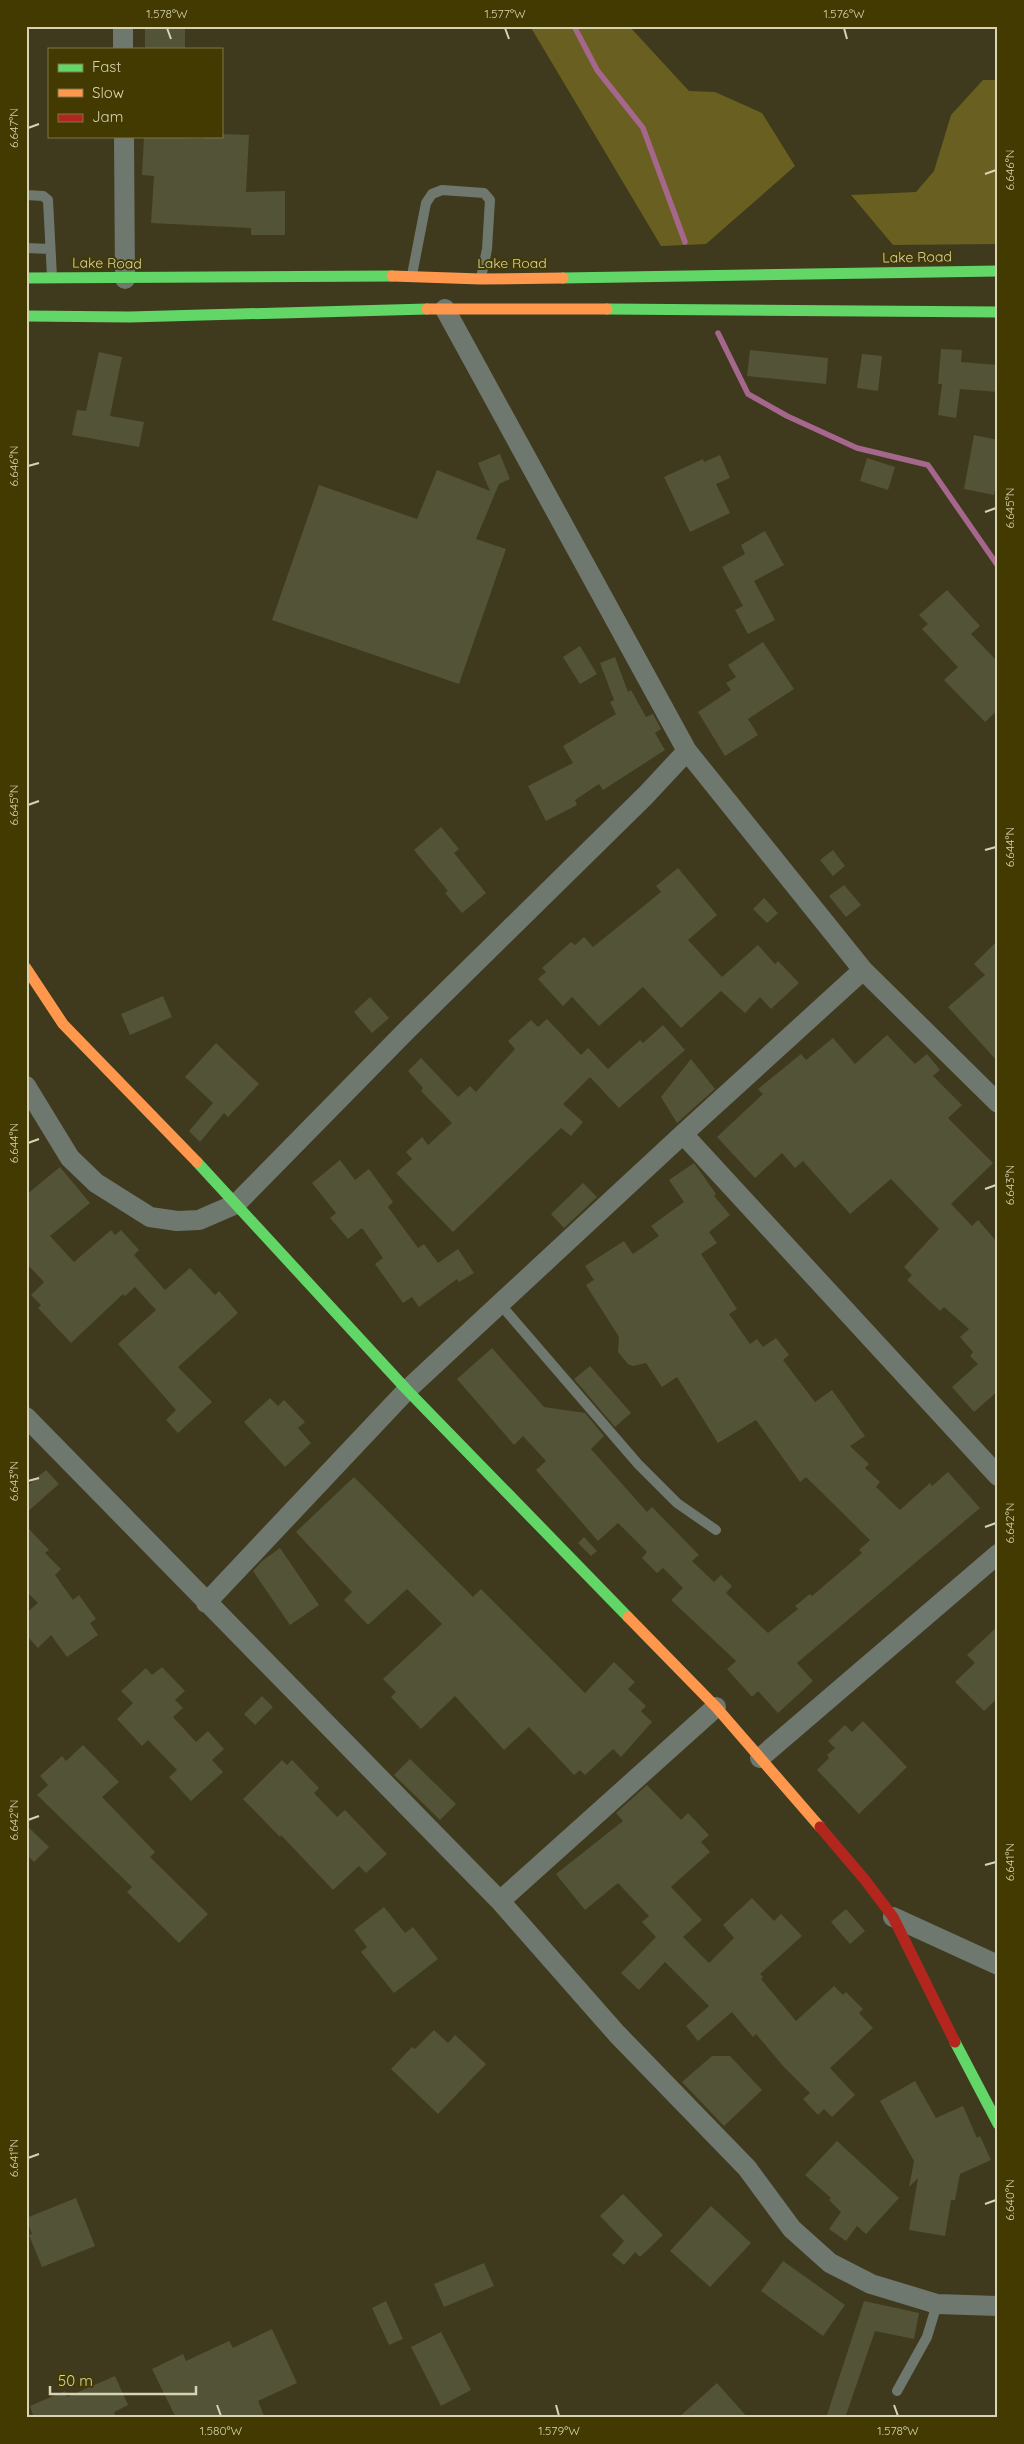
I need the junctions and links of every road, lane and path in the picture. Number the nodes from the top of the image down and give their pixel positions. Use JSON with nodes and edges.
{"nodes":[{"id":1,"x":123,"y":26,"type":"edge"},
{"id":2,"x":123,"y":48,"type":"edge"},
{"id":3,"x":124,"y":138,"type":"edge"},
{"id":4,"x":26,"y":195,"type":"edge"},
{"id":5,"x":26,"y":248,"type":"edge"},
{"id":6,"x":50,"y":249,"type":"junction"},
{"id":7,"x":998,"y":271,"type":"edge"},
{"id":8,"x":411,"y":276,"type":"junction"},
{"id":9,"x":26,"y":278,"type":"edge"},
{"id":10,"x":52,"y":278,"type":"junction"},
{"id":11,"x":125,"y":279,"type":"junction"},
{"id":12,"x":481,"y":279,"type":"junction"},
{"id":13,"x":445,"y":309,"type":"junction"},
{"id":14,"x":998,"y":312,"type":"edge"},
{"id":15,"x":26,"y":316,"type":"edge"},
{"id":16,"x":687,"y":750,"type":"junction"},
{"id":17,"x":26,"y":968,"type":"edge"},
{"id":18,"x":863,"y":970,"type":"junction"},
{"id":19,"x":26,"y":1086,"type":"edge"},
{"id":20,"x":998,"y":1103,"type":"edge"},
{"id":21,"x":683,"y":1134,"type":"junction"},
{"id":22,"x":236,"y":1204,"type":"junction"},
{"id":23,"x":500,"y":1304,"type":"junction"},
{"id":24,"x":407,"y":1390,"type":"junction"},
{"id":25,"x":26,"y":1417,"type":"edge"},
{"id":26,"x":998,"y":1476,"type":"edge"},
{"id":27,"x":716,"y":1530,"type":"dead end"},
{"id":28,"x":998,"y":1554,"type":"edge"},
{"id":29,"x":206,"y":1603,"type":"junction"},
{"id":30,"x":716,"y":1707,"type":"junction"},
{"id":31,"x":760,"y":1758,"type":"junction"},
{"id":32,"x":500,"y":1902,"type":"junction"},
{"id":33,"x":893,"y":1917,"type":"junction"},
{"id":34,"x":998,"y":1965,"type":"edge"},
{"id":35,"x":998,"y":2124,"type":"edge"},
{"id":36,"x":937,"y":2304,"type":"junction"},
{"id":37,"x":998,"y":2306,"type":"edge"},
{"id":38,"x":897,"y":2391,"type":"dead end"}],
"edges":[{"from":1,"to":2,"type":"street"},
{"from":3,"to":11,"type":"street"},
{"from":4,"to":6,"type":"lane"},
{"from":5,"to":6,"type":"lane"},
{"from":6,"to":10,"type":"lane"},
{"from":7,"to":12,"type":"main road","name":"Lake Road"},
{"from":8,"to":11,"type":"main road","name":"Lake Road"},
{"from":8,"to":12,"type":"main road","name":"Lake Road"},
{"from":8,"to":12,"type":"lane"},
{"from":9,"to":10,"type":"main road","name":"Lake Road"},
{"from":10,"to":11,"type":"main road","name":"Lake Road"},
{"from":13,"to":14,"type":"main road"},
{"from":13,"to":15,"type":"main road"},
{"from":13,"to":16,"type":"street"},
{"from":16,"to":18,"type":"street"},
{"from":16,"to":22,"type":"street"},
{"from":17,"to":22,"type":"main road"},
{"from":18,"to":20,"type":"street"},
{"from":18,"to":21,"type":"street"},
{"from":19,"to":22,"type":"street"},
{"from":21,"to":23,"type":"street"},
{"from":21,"to":26,"type":"street"},
{"from":22,"to":24,"type":"main road"},
{"from":23,"to":24,"type":"street"},
{"from":23,"to":27,"type":"lane"},
{"from":24,"to":29,"type":"street"},
{"from":24,"to":30,"type":"main road"},
{"from":25,"to":29,"type":"street"},
{"from":28,"to":31,"type":"street"},
{"from":29,"to":32,"type":"street"},
{"from":30,"to":31,"type":"main road"},
{"from":30,"to":32,"type":"street"},
{"from":31,"to":33,"type":"main road"},
{"from":32,"to":36,"type":"street"},
{"from":33,"to":34,"type":"street"},
{"from":33,"to":35,"type":"main road"},
{"from":36,"to":37,"type":"street"},
{"from":36,"to":38,"type":"lane"}]}
